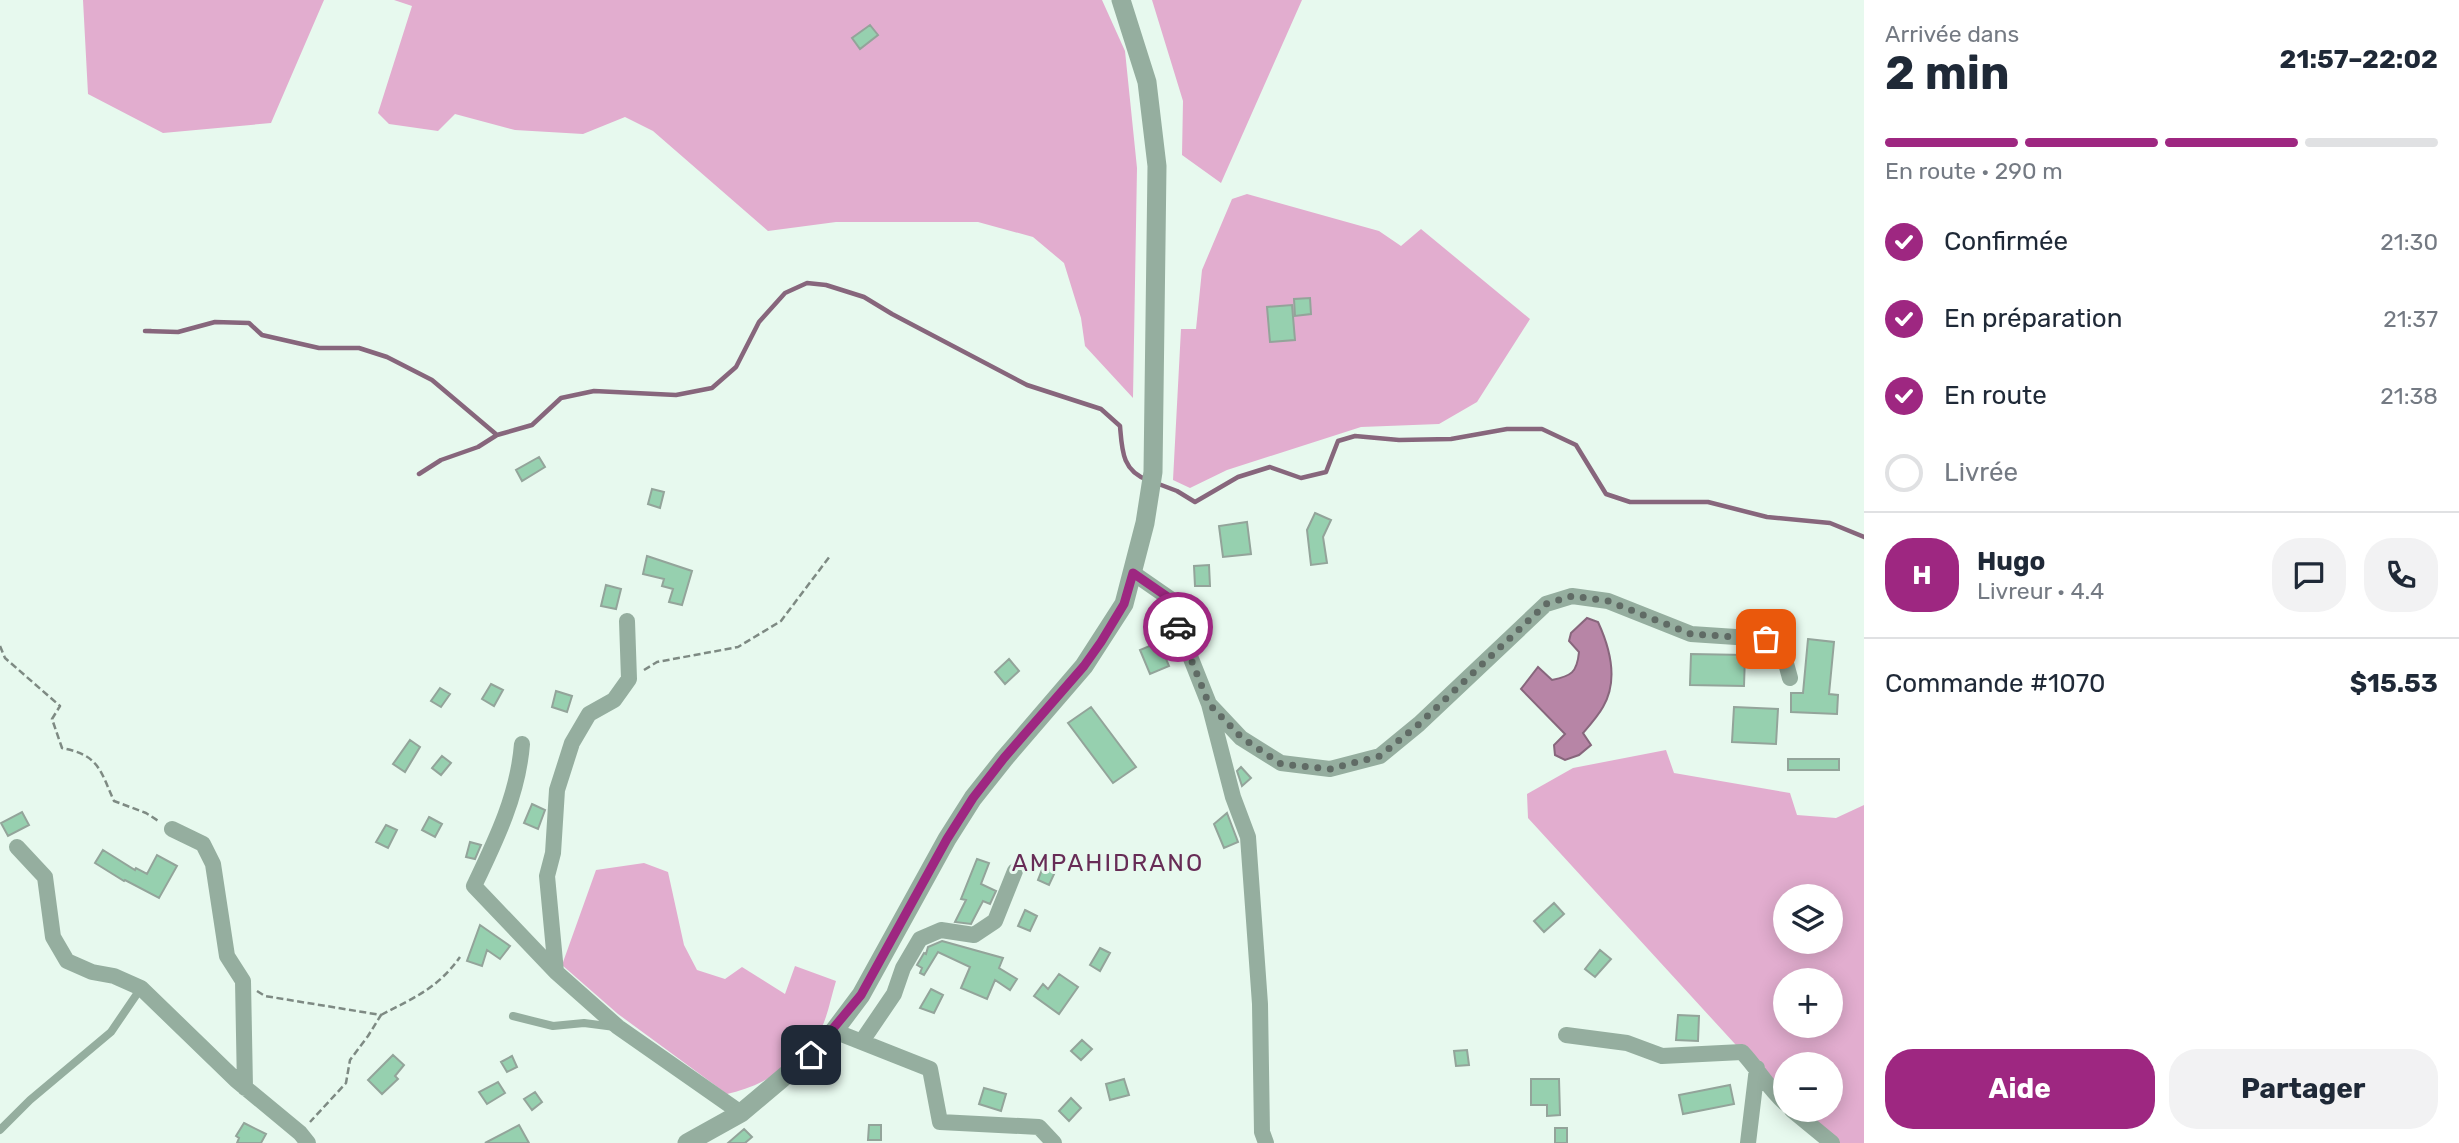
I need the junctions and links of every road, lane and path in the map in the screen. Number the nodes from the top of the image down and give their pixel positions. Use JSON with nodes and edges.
{"nodes":[{"id":1,"x":1121,"y":0,"type":"edge"},
{"id":2,"x":830,"y":556,"type":"dead end"},
{"id":3,"x":1133,"y":573,"type":"junction"},
{"id":4,"x":627,"y":621,"type":"dead end"},
{"id":5,"x":0,"y":646,"type":"edge"},
{"id":6,"x":1790,"y":678,"type":"dead end"},
{"id":7,"x":629,"y":679,"type":"junction"},
{"id":8,"x":1209,"y":704,"type":"junction"},
{"id":9,"x":523,"y":744,"type":"dead end"},
{"id":10,"x":172,"y":829,"type":"joint"},
{"id":11,"x":17,"y":847,"type":"dead end"},
{"id":12,"x":1015,"y":872,"type":"dead end"},
{"id":13,"x":460,"y":957,"type":"dead end"},
{"id":14,"x":556,"y":972,"type":"junction"},
{"id":15,"x":243,"y":981,"type":"junction"},
{"id":16,"x":141,"y":988,"type":"junction"},
{"id":17,"x":381,"y":1015,"type":"junction"},
{"id":18,"x":513,"y":1016,"type":"dead end"},
{"id":19,"x":618,"y":1027,"type":"junction"},
{"id":20,"x":834,"y":1031,"type":"junction"},
{"id":21,"x":1566,"y":1035,"type":"dead end"},
{"id":22,"x":862,"y":1041,"type":"junction"},
{"id":23,"x":1757,"y":1068,"type":"junction"},
{"id":24,"x":245,"y":1088,"type":"junction"},
{"id":25,"x":1773,"y":1093,"type":"edge"},
{"id":26,"x":741,"y":1113,"type":"junction"},
{"id":27,"x":1807,"y":1122,"type":"edge"},
{"id":28,"x":0,"y":1130,"type":"edge"},
{"id":29,"x":304,"y":1138,"type":"edge"},
{"id":30,"x":687,"y":1143,"type":"edge"},
{"id":31,"x":1054,"y":1143,"type":"edge"},
{"id":32,"x":1266,"y":1143,"type":"edge"},
{"id":33,"x":1748,"y":1143,"type":"edge"},
{"id":34,"x":1832,"y":1143,"type":"edge"}],
"edges":[{"from":1,"to":3,"type":"street"},
{"from":2,"to":7,"type":"path"},
{"from":3,"to":8,"type":"street"},
{"from":3,"to":20,"type":"street"},
{"from":4,"to":7,"type":"street"},
{"from":5,"to":10,"type":"path"},
{"from":6,"to":8,"type":"street"},
{"from":7,"to":14,"type":"street"},
{"from":8,"to":32,"type":"street"},
{"from":9,"to":14,"type":"street"},
{"from":10,"to":15,"type":"street"},
{"from":11,"to":16,"type":"street"},
{"from":12,"to":22,"type":"street"},
{"from":13,"to":17,"type":"path"},
{"from":14,"to":19,"type":"street"},
{"from":15,"to":17,"type":"path"},
{"from":15,"to":24,"type":"street"},
{"from":16,"to":24,"type":"street"},
{"from":16,"to":28,"type":"lane"},
{"from":17,"to":29,"type":"path"},
{"from":18,"to":19,"type":"lane"},
{"from":19,"to":26,"type":"street"},
{"from":20,"to":22,"type":"street"},
{"from":20,"to":26,"type":"street"},
{"from":21,"to":23,"type":"street"},
{"from":22,"to":31,"type":"street"},
{"from":23,"to":25,"type":"street"},
{"from":23,"to":33,"type":"street"},
{"from":24,"to":29,"type":"street"},
{"from":26,"to":30,"type":"street"},
{"from":27,"to":34,"type":"street"}]}
